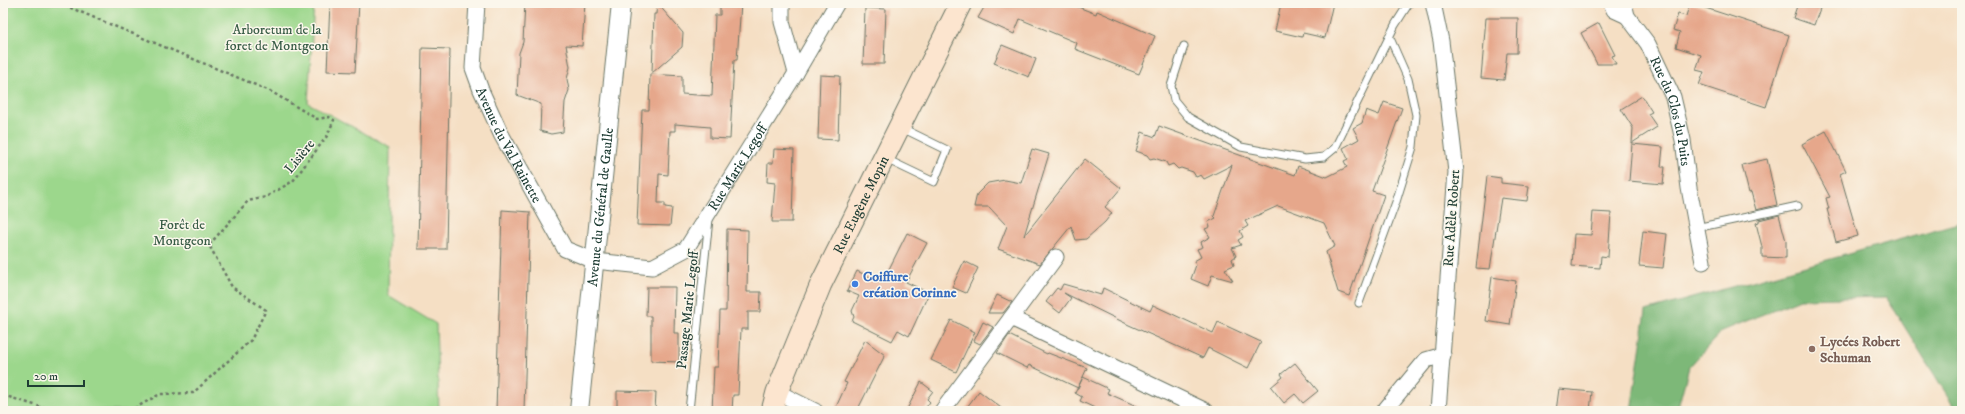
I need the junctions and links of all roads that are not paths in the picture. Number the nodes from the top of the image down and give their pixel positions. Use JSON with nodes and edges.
{"nodes":[{"id":1,"x":477,"y":3,"type":"edge"},
{"id":2,"x":621,"y":3,"type":"edge"},
{"id":3,"x":782,"y":3,"type":"edge"},
{"id":4,"x":837,"y":3,"type":"edge"},
{"id":5,"x":961,"y":3,"type":"edge"},
{"id":6,"x":1409,"y":3,"type":"edge"},
{"id":7,"x":1433,"y":3,"type":"edge"},
{"id":8,"x":1611,"y":3,"type":"edge"},
{"id":9,"x":1626,"y":9,"type":"edge"},
{"id":10,"x":1389,"y":36,"type":"junction"},
{"id":11,"x":1184,"y":46,"type":"dead end"},
{"id":12,"x":796,"y":73,"type":"junction"},
{"id":13,"x":900,"y":126,"type":"junction"},
{"id":14,"x":884,"y":159,"type":"junction"},
{"id":15,"x":1798,"y":206,"type":"dead end"},
{"id":16,"x":710,"y":211,"type":"junction"},
{"id":17,"x":1696,"y":228,"type":"junction"},
{"id":18,"x":1056,"y":257,"type":"dead end"},
{"id":19,"x":595,"y":261,"type":"junction"},
{"id":20,"x":1703,"y":262,"type":"dead end"},
{"id":21,"x":1359,"y":303,"type":"dead end"},
{"id":22,"x":1011,"y":318,"type":"junction"},
{"id":23,"x":1443,"y":355,"type":"junction"},
{"id":24,"x":774,"y":402,"type":"edge"},
{"id":25,"x":579,"y":411,"type":"edge"},
{"id":26,"x":689,"y":411,"type":"edge"},
{"id":27,"x":815,"y":411,"type":"edge"},
{"id":28,"x":942,"y":411,"type":"edge"},
{"id":29,"x":1206,"y":411,"type":"edge"},
{"id":30,"x":1384,"y":411,"type":"edge"},
{"id":31,"x":1438,"y":411,"type":"edge"}],
"edges":[{"from":1,"to":19,"type":"street","name":"Avenue du Val Rainette"},
{"from":2,"to":19,"type":"street","name":"Avenue du Général de Gaulle"},
{"from":3,"to":12,"type":"street"},
{"from":4,"to":12,"type":"street","name":"Rue Marie Legoff"},
{"from":5,"to":13,"type":"main road","name":"Rue Eugène Mopin"},
{"from":6,"to":10,"type":"lane"},
{"from":7,"to":23,"type":"street","name":"Rue Adèle Robert"},
{"from":8,"to":9,"type":"street","name":"Rue du Clos du Puits"},
{"from":9,"to":17,"type":"street","name":"Rue du Clos du Puits"},
{"from":10,"to":11,"type":"lane"},
{"from":10,"to":21,"type":"lane"},
{"from":12,"to":16,"type":"street","name":"Rue Marie Legoff"},
{"from":13,"to":14,"type":"main road","name":"Rue Eugène Mopin"},
{"from":13,"to":14,"type":"lane"},
{"from":14,"to":24,"type":"main road","name":"Rue Eugène Mopin"},
{"from":15,"to":17,"type":"lane"},
{"from":16,"to":19,"type":"street","name":"Rue Marie Legoff"},
{"from":16,"to":26,"type":"lane","name":"Passage Marie Legoff"},
{"from":17,"to":20,"type":"street","name":"Rue du Clos du Puits"},
{"from":18,"to":22,"type":"street"},
{"from":19,"to":25,"type":"street","name":"Avenue du Général de Gaulle"},
{"from":22,"to":28,"type":"street"},
{"from":22,"to":29,"type":"street"},
{"from":23,"to":30,"type":"street"},
{"from":23,"to":31,"type":"street","name":"Rue Adèle Robert"},
{"from":24,"to":27,"type":"street"}]}
